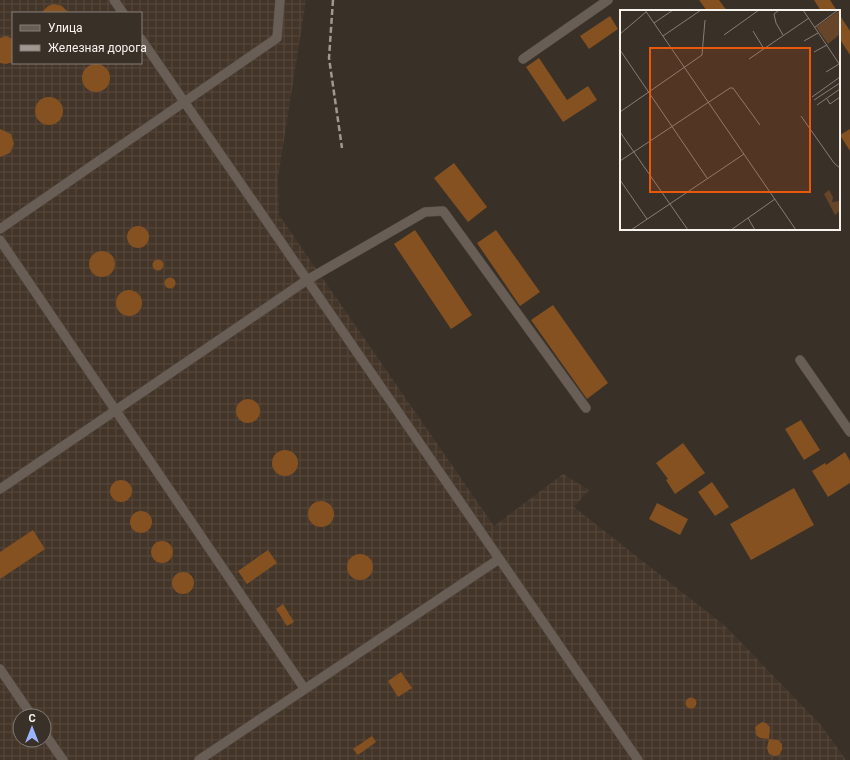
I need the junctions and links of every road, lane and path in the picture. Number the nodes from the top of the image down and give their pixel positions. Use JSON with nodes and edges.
{"nodes":[{"id":1,"x":114,"y":0,"type":"edge"},
{"id":2,"x":280,"y":0,"type":"edge"},
{"id":3,"x":604,"y":1,"type":"edge"},
{"id":4,"x":122,"y":12,"type":"edge"},
{"id":5,"x":142,"y":40,"type":"edge"},
{"id":6,"x":523,"y":59,"type":"dead end"},
{"id":7,"x":184,"y":102,"type":"junction"},
{"id":8,"x":0,"y":229,"type":"edge"},
{"id":9,"x":0,"y":240,"type":"edge"},
{"id":10,"x":307,"y":280,"type":"junction"},
{"id":11,"x":800,"y":360,"type":"dead end"},
{"id":12,"x":586,"y":408,"type":"dead end"},
{"id":13,"x":116,"y":411,"type":"junction"},
{"id":14,"x":850,"y":432,"type":"edge"},
{"id":15,"x":0,"y":489,"type":"edge"},
{"id":16,"x":499,"y":559,"type":"junction"},
{"id":17,"x":0,"y":669,"type":"edge"},
{"id":18,"x":304,"y":688,"type":"junction"},
{"id":19,"x":27,"y":708,"type":"edge"},
{"id":20,"x":52,"y":744,"type":"edge"},
{"id":21,"x":63,"y":760,"type":"edge"},
{"id":22,"x":199,"y":760,"type":"edge"},
{"id":23,"x":638,"y":760,"type":"edge"}],
"edges":[{"from":1,"to":4,"type":"street"},
{"from":2,"to":7,"type":"street"},
{"from":3,"to":6,"type":"street"},
{"from":5,"to":7,"type":"street"},
{"from":7,"to":8,"type":"street"},
{"from":7,"to":10,"type":"street"},
{"from":9,"to":13,"type":"street"},
{"from":10,"to":12,"type":"street"},
{"from":10,"to":13,"type":"street"},
{"from":10,"to":16,"type":"street"},
{"from":11,"to":14,"type":"street"},
{"from":13,"to":15,"type":"street"},
{"from":13,"to":18,"type":"street"},
{"from":16,"to":18,"type":"street"},
{"from":16,"to":23,"type":"street"},
{"from":17,"to":19,"type":"street"},
{"from":18,"to":22,"type":"street"},
{"from":20,"to":21,"type":"street"}]}
